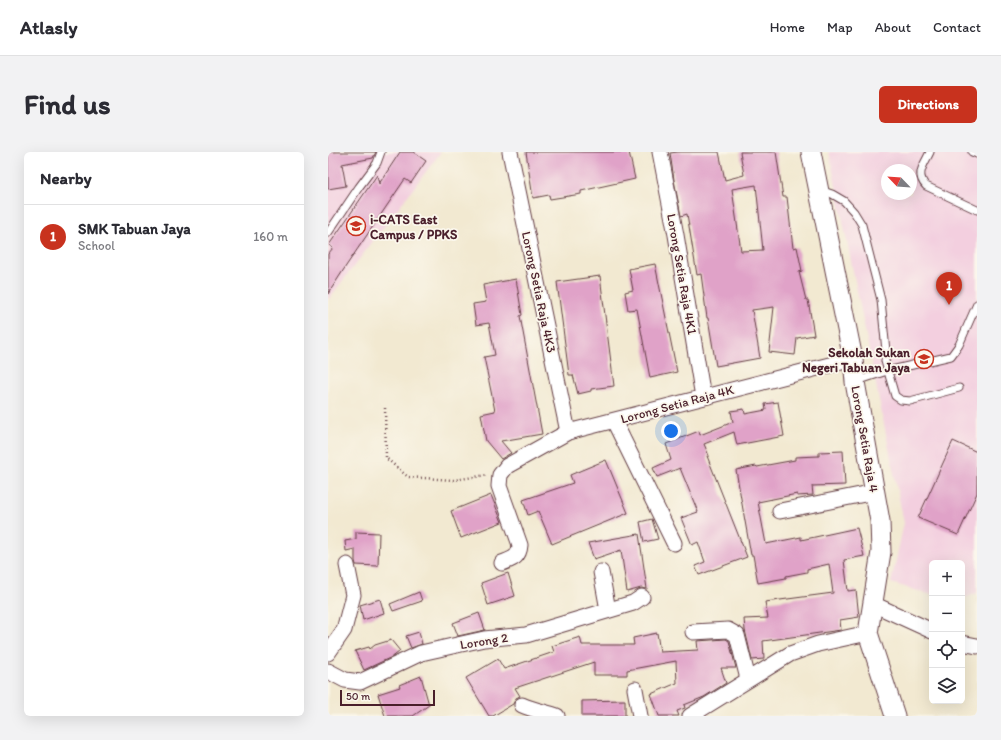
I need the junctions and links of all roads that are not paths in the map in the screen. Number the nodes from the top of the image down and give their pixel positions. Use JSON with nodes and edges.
{"nodes":[{"id":1,"x":381,"y":152,"type":"edge"},
{"id":2,"x":510,"y":152,"type":"edge"},
{"id":3,"x":660,"y":152,"type":"edge"},
{"id":4,"x":811,"y":152,"type":"edge"},
{"id":5,"x":930,"y":152,"type":"edge"},
{"id":6,"x":972,"y":152,"type":"edge"},
{"id":7,"x":977,"y":154,"type":"edge"},
{"id":8,"x":818,"y":189,"type":"junction"},
{"id":9,"x":977,"y":210,"type":"edge"},
{"id":10,"x":328,"y":233,"type":"edge"},
{"id":11,"x":977,"y":304,"type":"edge"},
{"id":12,"x":853,"y":359,"type":"junction"},
{"id":13,"x":887,"y":370,"type":"junction"},
{"id":14,"x":855,"y":382,"type":"junction"},
{"id":15,"x":959,"y":388,"type":"dead end"},
{"id":16,"x":703,"y":397,"type":"junction"},
{"id":17,"x":614,"y":421,"type":"junction"},
{"id":18,"x":568,"y":432,"type":"junction"},
{"id":19,"x":875,"y":492,"type":"junction"},
{"id":20,"x":780,"y":511,"type":"dead end"},
{"id":21,"x":674,"y":543,"type":"dead end"},
{"id":22,"x":502,"y":563,"type":"dead end"},
{"id":23,"x":347,"y":565,"type":"dead end"},
{"id":24,"x":601,"y":572,"type":"dead end"},
{"id":25,"x":642,"y":597,"type":"dead end"},
{"id":26,"x":873,"y":604,"type":"junction"},
{"id":27,"x":608,"y":610,"type":"junction"},
{"id":28,"x":929,"y":630,"type":"edge"},
{"id":29,"x":693,"y":632,"type":"dead end"},
{"id":30,"x":868,"y":633,"type":"junction"},
{"id":31,"x":965,"y":644,"type":"edge"},
{"id":32,"x":977,"y":646,"type":"edge"},
{"id":33,"x":328,"y":653,"type":"edge"},
{"id":34,"x":328,"y":671,"type":"edge"},
{"id":35,"x":748,"y":679,"type":"junction"},
{"id":36,"x":635,"y":689,"type":"dead end"},
{"id":37,"x":522,"y":705,"type":"dead end"},
{"id":38,"x":557,"y":716,"type":"edge"},
{"id":39,"x":640,"y":716,"type":"edge"},
{"id":40,"x":690,"y":716,"type":"edge"},
{"id":41,"x":895,"y":716,"type":"edge"}],
"edges":[{"from":1,"to":10,"type":"lane"},
{"from":2,"to":18,"type":"street","name":"Lorong Setia Raja 4K3"},
{"from":3,"to":16,"type":"street","name":"Lorong Setia Raja 4K1"},
{"from":4,"to":8,"type":"street","name":"Lorong Setia Raja 4"},
{"from":5,"to":9,"type":"lane"},
{"from":6,"to":7,"type":"lane"},
{"from":8,"to":12,"type":"street","name":"Lorong Setia Raja 4"},
{"from":8,"to":13,"type":"lane"},
{"from":11,"to":13,"type":"lane"},
{"from":12,"to":14,"type":"street","name":"Lorong Setia Raja 4"},
{"from":12,"to":16,"type":"street","name":"Lorong Setia Raja 4K"},
{"from":13,"to":14,"type":"lane"},
{"from":13,"to":15,"type":"lane"},
{"from":14,"to":19,"type":"street","name":"Lorong Setia Raja 4"},
{"from":16,"to":17,"type":"street","name":"Lorong Setia Raja 4K"},
{"from":17,"to":18,"type":"street","name":"Lorong Setia Raja 4K"},
{"from":17,"to":21,"type":"street"},
{"from":18,"to":22,"type":"street","name":"Lorong Setia Raja 4K"},
{"from":19,"to":20,"type":"street"},
{"from":19,"to":26,"type":"street","name":"Lorong Setia Raja 4"},
{"from":23,"to":33,"type":"street"},
{"from":24,"to":27,"type":"street"},
{"from":25,"to":27,"type":"street","name":"Lorong 2"},
{"from":26,"to":28,"type":"street"},
{"from":26,"to":30,"type":"street","name":"Lorong Setia Raja 4"},
{"from":27,"to":34,"type":"street","name":"Lorong 2"},
{"from":29,"to":35,"type":"street"},
{"from":30,"to":35,"type":"street"},
{"from":30,"to":41,"type":"street"},
{"from":31,"to":32,"type":"street"},
{"from":35,"to":40,"type":"street"},
{"from":36,"to":39,"type":"street"},
{"from":37,"to":38,"type":"street"}]}
